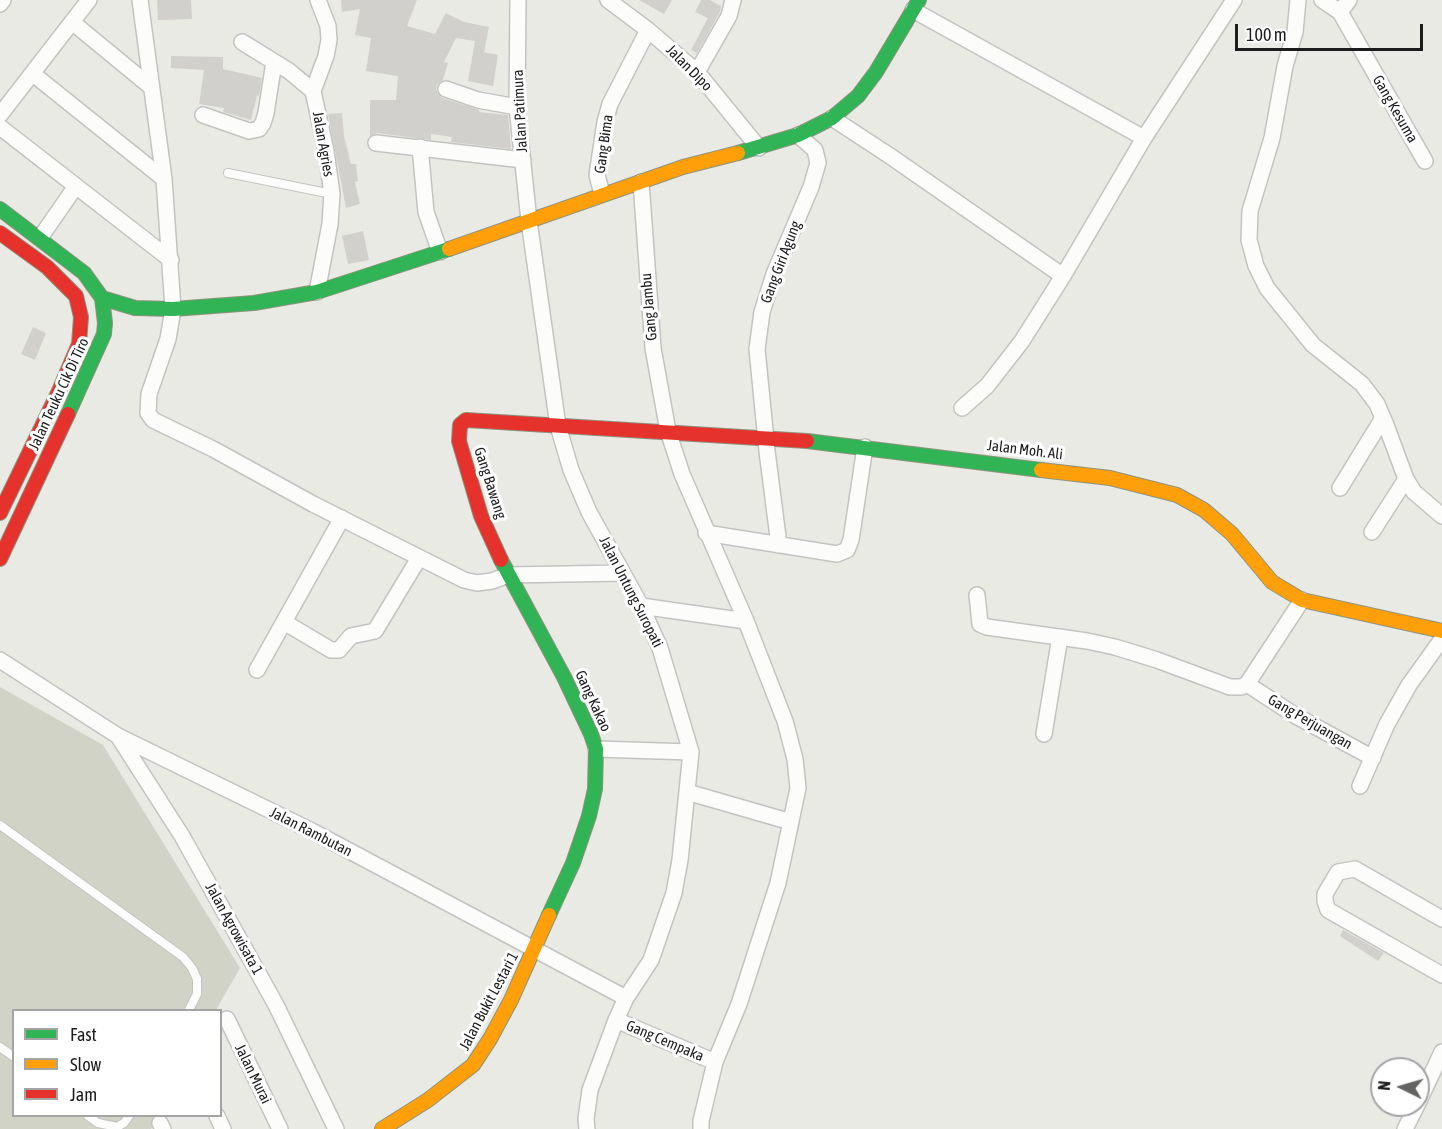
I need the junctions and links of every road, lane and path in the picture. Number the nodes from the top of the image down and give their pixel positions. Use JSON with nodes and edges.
{"nodes":[{"id":1,"x":3,"y":0,"type":"edge"},
{"id":2,"x":89,"y":0,"type":"edge"},
{"id":3,"x":140,"y":0,"type":"edge"},
{"id":4,"x":318,"y":0,"type":"edge"},
{"id":5,"x":518,"y":0,"type":"edge"},
{"id":6,"x":733,"y":0,"type":"edge"},
{"id":7,"x":1234,"y":0,"type":"edge"},
{"id":8,"x":1298,"y":0,"type":"edge"},
{"id":9,"x":1322,"y":0,"type":"edge"},
{"id":10,"x":611,"y":1,"type":"edge"},
{"id":11,"x":0,"y":4,"type":"edge"},
{"id":12,"x":916,"y":5,"type":"edge"},
{"id":13,"x":1344,"y":6,"type":"edge"},
{"id":14,"x":72,"y":22,"type":"junction"},
{"id":15,"x":648,"y":30,"type":"junction"},
{"id":16,"x":242,"y":42,"type":"dead end"},
{"id":17,"x":274,"y":62,"type":"junction"},
{"id":18,"x":697,"y":72,"type":"junction"},
{"id":19,"x":33,"y":74,"type":"junction"},
{"id":20,"x":151,"y":87,"type":"junction"},
{"id":21,"x":446,"y":89,"type":"dead end"},
{"id":22,"x":313,"y":91,"type":"junction"},
{"id":23,"x":517,"y":107,"type":"junction"},
{"id":24,"x":0,"y":115,"type":"edge"},
{"id":25,"x":203,"y":115,"type":"dead end"},
{"id":26,"x":832,"y":118,"type":"junction"},
{"id":27,"x":0,"y":127,"type":"edge"},
{"id":28,"x":798,"y":135,"type":"junction"},
{"id":29,"x":1144,"y":138,"type":"junction"},
{"id":30,"x":376,"y":143,"type":"dead end"},
{"id":31,"x":420,"y":147,"type":"junction"},
{"id":32,"x":759,"y":147,"type":"junction"},
{"id":33,"x":523,"y":160,"type":"junction"},
{"id":34,"x":1425,"y":161,"type":"dead end"},
{"id":35,"x":228,"y":173,"type":"dead end"},
{"id":36,"x":164,"y":178,"type":"junction"},
{"id":37,"x":640,"y":182,"type":"junction"},
{"id":38,"x":76,"y":186,"type":"junction"},
{"id":39,"x":602,"y":194,"type":"junction"},
{"id":40,"x":332,"y":195,"type":"junction"},
{"id":41,"x":0,"y":208,"type":"edge"},
{"id":42,"x":529,"y":221,"type":"junction"},
{"id":43,"x":0,"y":233,"type":"edge"},
{"id":44,"x":40,"y":238,"type":"junction"},
{"id":45,"x":440,"y":252,"type":"junction"},
{"id":46,"x":171,"y":260,"type":"junction"},
{"id":47,"x":1063,"y":276,"type":"junction"},
{"id":48,"x":317,"y":292,"type":"junction"},
{"id":49,"x":102,"y":298,"type":"junction"},
{"id":50,"x":135,"y":308,"type":"junction"},
{"id":51,"x":173,"y":309,"type":"junction"},
{"id":52,"x":105,"y":323,"type":"junction"},
{"id":53,"x":962,"y":408,"type":"dead end"},
{"id":54,"x":1383,"y":418,"type":"junction"},
{"id":55,"x":558,"y":426,"type":"junction"},
{"id":56,"x":668,"y":430,"type":"junction"},
{"id":57,"x":766,"y":437,"type":"junction"},
{"id":58,"x":865,"y":447,"type":"junction"},
{"id":59,"x":1406,"y":479,"type":"junction"},
{"id":60,"x":1340,"y":488,"type":"dead end"},
{"id":61,"x":3,"y":506,"type":"edge"},
{"id":62,"x":24,"y":508,"type":"junction"},
{"id":63,"x":1442,"y":516,"type":"edge"},
{"id":64,"x":342,"y":518,"type":"junction"},
{"id":65,"x":706,"y":532,"type":"junction"},
{"id":66,"x":1371,"y":532,"type":"dead end"},
{"id":67,"x":779,"y":545,"type":"junction"},
{"id":68,"x":1,"y":551,"type":"edge"},
{"id":69,"x":419,"y":558,"type":"junction"},
{"id":70,"x":623,"y":573,"type":"junction"},
{"id":71,"x":508,"y":575,"type":"junction"},
{"id":72,"x":977,"y":595,"type":"dead end"},
{"id":73,"x":1302,"y":600,"type":"junction"},
{"id":74,"x":641,"y":606,"type":"junction"},
{"id":75,"x":746,"y":621,"type":"junction"},
{"id":76,"x":284,"y":622,"type":"junction"},
{"id":77,"x":1442,"y":631,"type":"edge"},
{"id":78,"x":1060,"y":637,"type":"junction"},
{"id":79,"x":1442,"y":639,"type":"edge"},
{"id":80,"x":0,"y":660,"type":"edge"},
{"id":81,"x":257,"y":670,"type":"dead end"},
{"id":82,"x":1247,"y":684,"type":"junction"},
{"id":83,"x":1044,"y":734,"type":"dead end"},
{"id":84,"x":118,"y":736,"type":"junction"},
{"id":85,"x":596,"y":749,"type":"junction"},
{"id":86,"x":691,"y":752,"type":"junction"},
{"id":87,"x":1373,"y":758,"type":"junction"},
{"id":88,"x":1360,"y":786,"type":"dead end"},
{"id":89,"x":687,"y":792,"type":"junction"},
{"id":90,"x":791,"y":822,"type":"junction"},
{"id":91,"x":0,"y":825,"type":"edge"},
{"id":92,"x":1442,"y":919,"type":"edge"},
{"id":93,"x":534,"y":950,"type":"junction"},
{"id":94,"x":1442,"y":975,"type":"edge"},
{"id":95,"x":626,"y":998,"type":"junction"},
{"id":96,"x":190,"y":1009,"type":"edge"},
{"id":97,"x":227,"y":1018,"type":"dead end"},
{"id":98,"x":616,"y":1020,"type":"junction"},
{"id":99,"x":1442,"y":1052,"type":"edge"},
{"id":100,"x":715,"y":1062,"type":"junction"},
{"id":101,"x":1430,"y":1077,"type":"edge"},
{"id":102,"x":89,"y":1117,"type":"edge"},
{"id":103,"x":128,"y":1117,"type":"edge"},
{"id":104,"x":280,"y":1129,"type":"edge"},
{"id":105,"x":336,"y":1129,"type":"edge"},
{"id":106,"x":382,"y":1129,"type":"edge"},
{"id":107,"x":587,"y":1129,"type":"edge"},
{"id":108,"x":702,"y":1129,"type":"edge"}],
"edges":[{"from":1,"to":11,"type":"street"},
{"from":2,"to":14,"type":"street"},
{"from":3,"to":20,"type":"street"},
{"from":4,"to":22,"type":"street","name":"Jalan Agries"},
{"from":5,"to":23,"type":"street","name":"Jalan Patimura"},
{"from":6,"to":18,"type":"street"},
{"from":7,"to":29,"type":"street"},
{"from":8,"to":54,"type":"street"},
{"from":9,"to":13,"type":"street","name":"Gang Kesuma"},
{"from":10,"to":15,"type":"street","name":"Jalan Dipo"},
{"from":12,"to":26,"type":"street"},
{"from":12,"to":29,"type":"street"},
{"from":13,"to":34,"type":"street","name":"Gang Kesuma"},
{"from":14,"to":19,"type":"street"},
{"from":14,"to":20,"type":"street"},
{"from":15,"to":18,"type":"street","name":"Jalan Dipo"},
{"from":15,"to":39,"type":"street","name":"Gang Bima"},
{"from":16,"to":17,"type":"street"},
{"from":17,"to":22,"type":"street"},
{"from":17,"to":25,"type":"street"},
{"from":18,"to":32,"type":"street","name":"Jalan Dipo"},
{"from":19,"to":24,"type":"street"},
{"from":19,"to":36,"type":"street"},
{"from":20,"to":36,"type":"street"},
{"from":21,"to":23,"type":"street"},
{"from":22,"to":40,"type":"street","name":"Jalan Agries"},
{"from":23,"to":33,"type":"street","name":"Jalan Patimura"},
{"from":26,"to":28,"type":"street"},
{"from":26,"to":47,"type":"street"},
{"from":27,"to":38,"type":"street"},
{"from":28,"to":32,"type":"street"},
{"from":28,"to":57,"type":"street","name":"Gang Giri Agung"},
{"from":29,"to":47,"type":"street"},
{"from":30,"to":31,"type":"street"},
{"from":31,"to":33,"type":"street"},
{"from":31,"to":45,"type":"street"},
{"from":32,"to":37,"type":"street"},
{"from":33,"to":42,"type":"street","name":"Jalan Patimura"},
{"from":35,"to":40,"type":"lane"},
{"from":36,"to":46,"type":"street"},
{"from":37,"to":39,"type":"street"},
{"from":37,"to":56,"type":"street","name":"Gang Jambu"},
{"from":38,"to":44,"type":"street"},
{"from":38,"to":46,"type":"street"},
{"from":39,"to":42,"type":"street"},
{"from":40,"to":48,"type":"street","name":"Jalan Agries"},
{"from":41,"to":44,"type":"street","name":"Jalan Teuku Cik Di Tiro"},
{"from":42,"to":45,"type":"street"},
{"from":42,"to":55,"type":"street","name":"Jalan Untung Suropati"},
{"from":43,"to":61,"type":"street","name":"Jalan Teuku Cik Di Tiro"},
{"from":44,"to":49,"type":"street","name":"Jalan Teuku Cik Di Tiro"},
{"from":45,"to":48,"type":"street"},
{"from":46,"to":51,"type":"street"},
{"from":47,"to":53,"type":"street"},
{"from":48,"to":51,"type":"street"},
{"from":49,"to":50,"type":"street"},
{"from":49,"to":52,"type":"street","name":"Jalan Teuku Cik Di Tiro"},
{"from":50,"to":51,"type":"street"},
{"from":50,"to":52,"type":"street"},
{"from":51,"to":64,"type":"street"},
{"from":52,"to":62,"type":"street","name":"Jalan Teuku Cik Di Tiro"},
{"from":54,"to":59,"type":"street"},
{"from":54,"to":60,"type":"street"},
{"from":55,"to":56,"type":"street","name":"Jalan Moh. Ali"},
{"from":55,"to":70,"type":"street","name":"Jalan Untung Suropati"},
{"from":55,"to":71,"type":"street","name":"Gang Bawang"},
{"from":56,"to":57,"type":"street","name":"Jalan Moh. Ali"},
{"from":56,"to":65,"type":"street","name":"Gang Jambu"},
{"from":57,"to":58,"type":"street","name":"Jalan Moh. Ali"},
{"from":57,"to":67,"type":"street","name":"Gang Giri Agung"},
{"from":58,"to":67,"type":"street"},
{"from":58,"to":73,"type":"street","name":"Jalan Moh. Ali"},
{"from":59,"to":63,"type":"street"},
{"from":59,"to":66,"type":"street"},
{"from":61,"to":62,"type":"street"},
{"from":62,"to":68,"type":"street","name":"Jalan Teuku Cik Di Tiro"},
{"from":64,"to":69,"type":"street"},
{"from":64,"to":76,"type":"street"},
{"from":65,"to":67,"type":"street"},
{"from":65,"to":75,"type":"street","name":"Gang Jambu"},
{"from":69,"to":71,"type":"street"},
{"from":69,"to":76,"type":"street"},
{"from":70,"to":71,"type":"street"},
{"from":70,"to":74,"type":"street","name":"Jalan Untung Suropati"},
{"from":71,"to":85,"type":"street","name":"Gang Kakao"},
{"from":72,"to":78,"type":"street"},
{"from":73,"to":77,"type":"street","name":"Jalan Moh. Ali"},
{"from":73,"to":82,"type":"street"},
{"from":74,"to":75,"type":"street"},
{"from":74,"to":86,"type":"street","name":"Jalan Untung Suropati"},
{"from":75,"to":90,"type":"street","name":"Gang Jambu"},
{"from":76,"to":81,"type":"street"},
{"from":78,"to":82,"type":"street"},
{"from":78,"to":83,"type":"street"},
{"from":79,"to":87,"type":"street"},
{"from":80,"to":84,"type":"street","name":"Jalan Rambutan"},
{"from":82,"to":87,"type":"street","name":"Gang Perjuangan"},
{"from":84,"to":93,"type":"street","name":"Jalan Rambutan"},
{"from":84,"to":105,"type":"street","name":"Jalan Agrowisata 1"},
{"from":85,"to":86,"type":"street"},
{"from":85,"to":93,"type":"street","name":"Gang Kakao"},
{"from":86,"to":89,"type":"street","name":"Jalan Untung Suropati"},
{"from":87,"to":88,"type":"street"},
{"from":89,"to":90,"type":"street"},
{"from":89,"to":95,"type":"street","name":"Jalan Untung Suropati"},
{"from":90,"to":100,"type":"street","name":"Gang Jambu"},
{"from":91,"to":96,"type":"lane"},
{"from":92,"to":94,"type":"street"},
{"from":93,"to":95,"type":"street","name":"Jalan Rambutan"},
{"from":93,"to":106,"type":"street","name":"Jalan Bukit Lestari 1"},
{"from":95,"to":98,"type":"street","name":"Jalan Untung Suropati"},
{"from":97,"to":104,"type":"street","name":"Jalan Murai"},
{"from":98,"to":100,"type":"street","name":"Gang Cempaka"},
{"from":98,"to":107,"type":"street","name":"Jalan Untung Suropati"},
{"from":99,"to":101,"type":"street"},
{"from":100,"to":108,"type":"street","name":"Gang Jambu"},
{"from":102,"to":103,"type":"lane"}]}
